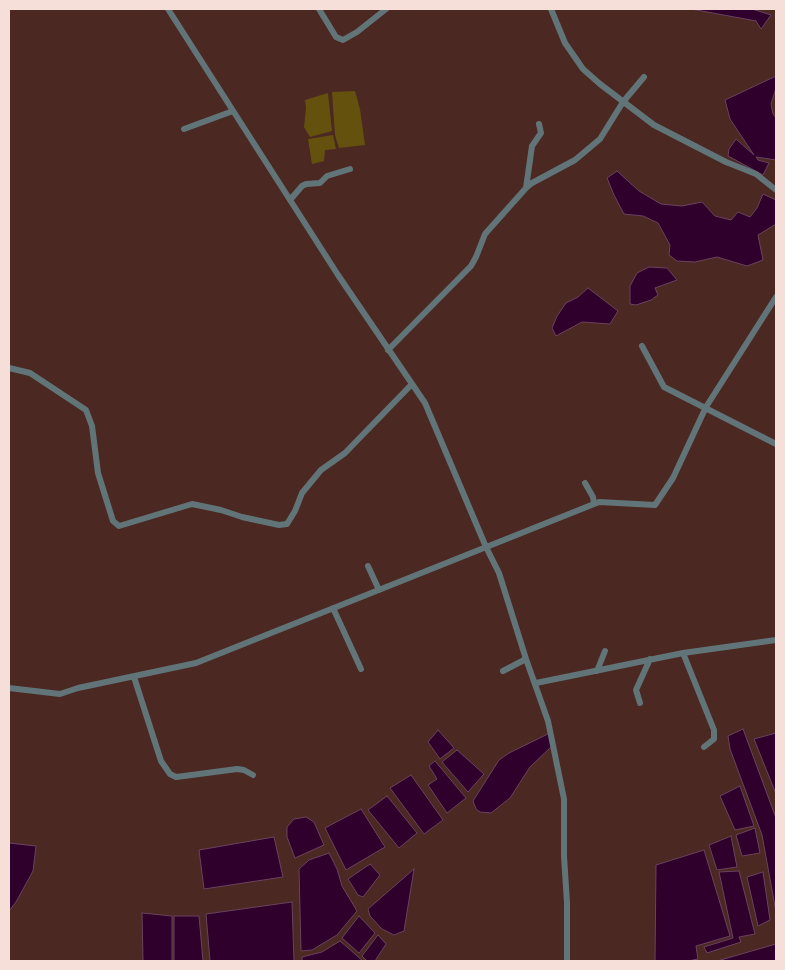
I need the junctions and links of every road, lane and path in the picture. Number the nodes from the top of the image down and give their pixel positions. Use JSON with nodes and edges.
{"nodes":[{"id":1,"x":168,"y":9,"type":"edge"},
{"id":2,"x":319,"y":9,"type":"edge"},
{"id":3,"x":386,"y":9,"type":"edge"},
{"id":4,"x":551,"y":9,"type":"edge"},
{"id":5,"x":644,"y":77,"type":"dead end"},
{"id":6,"x":623,"y":102,"type":"junction"},
{"id":7,"x":233,"y":111,"type":"junction"},
{"id":8,"x":539,"y":124,"type":"dead end"},
{"id":9,"x":184,"y":129,"type":"dead end"},
{"id":10,"x":350,"y":169,"type":"dead end"},
{"id":11,"x":526,"y":188,"type":"junction"},
{"id":12,"x":776,"y":190,"type":"edge"},
{"id":13,"x":290,"y":200,"type":"junction"},
{"id":14,"x":776,"y":297,"type":"edge"},
{"id":15,"x":642,"y":346,"type":"dead end"},
{"id":16,"x":388,"y":350,"type":"junction"},
{"id":17,"x":9,"y":368,"type":"edge"},
{"id":18,"x":412,"y":384,"type":"junction"},
{"id":19,"x":706,"y":407,"type":"junction"},
{"id":20,"x":776,"y":444,"type":"edge"},
{"id":21,"x":585,"y":483,"type":"dead end"},
{"id":22,"x":594,"y":504,"type":"junction"},
{"id":23,"x":486,"y":547,"type":"junction"},
{"id":24,"x":368,"y":566,"type":"dead end"},
{"id":25,"x":379,"y":590,"type":"junction"},
{"id":26,"x":333,"y":608,"type":"junction"},
{"id":27,"x":776,"y":640,"type":"edge"},
{"id":28,"x":605,"y":652,"type":"dead end"},
{"id":29,"x":683,"y":653,"type":"junction"},
{"id":30,"x":526,"y":659,"type":"junction"},
{"id":31,"x":650,"y":659,"type":"junction"},
{"id":32,"x":361,"y":669,"type":"dead end"},
{"id":33,"x":503,"y":671,"type":"dead end"},
{"id":34,"x":596,"y":671,"type":"junction"},
{"id":35,"x":134,"y":677,"type":"junction"},
{"id":36,"x":536,"y":684,"type":"junction"},
{"id":37,"x":9,"y":688,"type":"edge"},
{"id":38,"x":640,"y":703,"type":"dead end"},
{"id":39,"x":704,"y":747,"type":"dead end"},
{"id":40,"x":253,"y":775,"type":"dead end"},
{"id":41,"x":567,"y":961,"type":"edge"}],
"edges":[{"from":1,"to":7,"type":"street"},
{"from":2,"to":3,"type":"street"},
{"from":4,"to":6,"type":"street"},
{"from":5,"to":6,"type":"street"},
{"from":6,"to":11,"type":"street"},
{"from":6,"to":12,"type":"street"},
{"from":7,"to":9,"type":"street"},
{"from":7,"to":13,"type":"street"},
{"from":8,"to":11,"type":"street"},
{"from":10,"to":13,"type":"street"},
{"from":11,"to":16,"type":"street"},
{"from":13,"to":16,"type":"street"},
{"from":14,"to":19,"type":"street"},
{"from":15,"to":19,"type":"street"},
{"from":16,"to":18,"type":"street"},
{"from":17,"to":18,"type":"street"},
{"from":18,"to":23,"type":"street"},
{"from":19,"to":20,"type":"street"},
{"from":19,"to":22,"type":"street"},
{"from":21,"to":22,"type":"street"},
{"from":22,"to":23,"type":"street"},
{"from":23,"to":25,"type":"street"},
{"from":23,"to":30,"type":"street"},
{"from":24,"to":25,"type":"street"},
{"from":25,"to":26,"type":"street"},
{"from":26,"to":32,"type":"street"},
{"from":26,"to":35,"type":"street"},
{"from":27,"to":29,"type":"street"},
{"from":28,"to":34,"type":"street"},
{"from":29,"to":31,"type":"street"},
{"from":29,"to":39,"type":"street"},
{"from":30,"to":33,"type":"street"},
{"from":30,"to":36,"type":"street"},
{"from":31,"to":34,"type":"street"},
{"from":31,"to":38,"type":"street"},
{"from":34,"to":36,"type":"street"},
{"from":35,"to":37,"type":"street"},
{"from":35,"to":40,"type":"street"},
{"from":36,"to":41,"type":"street"}]}
